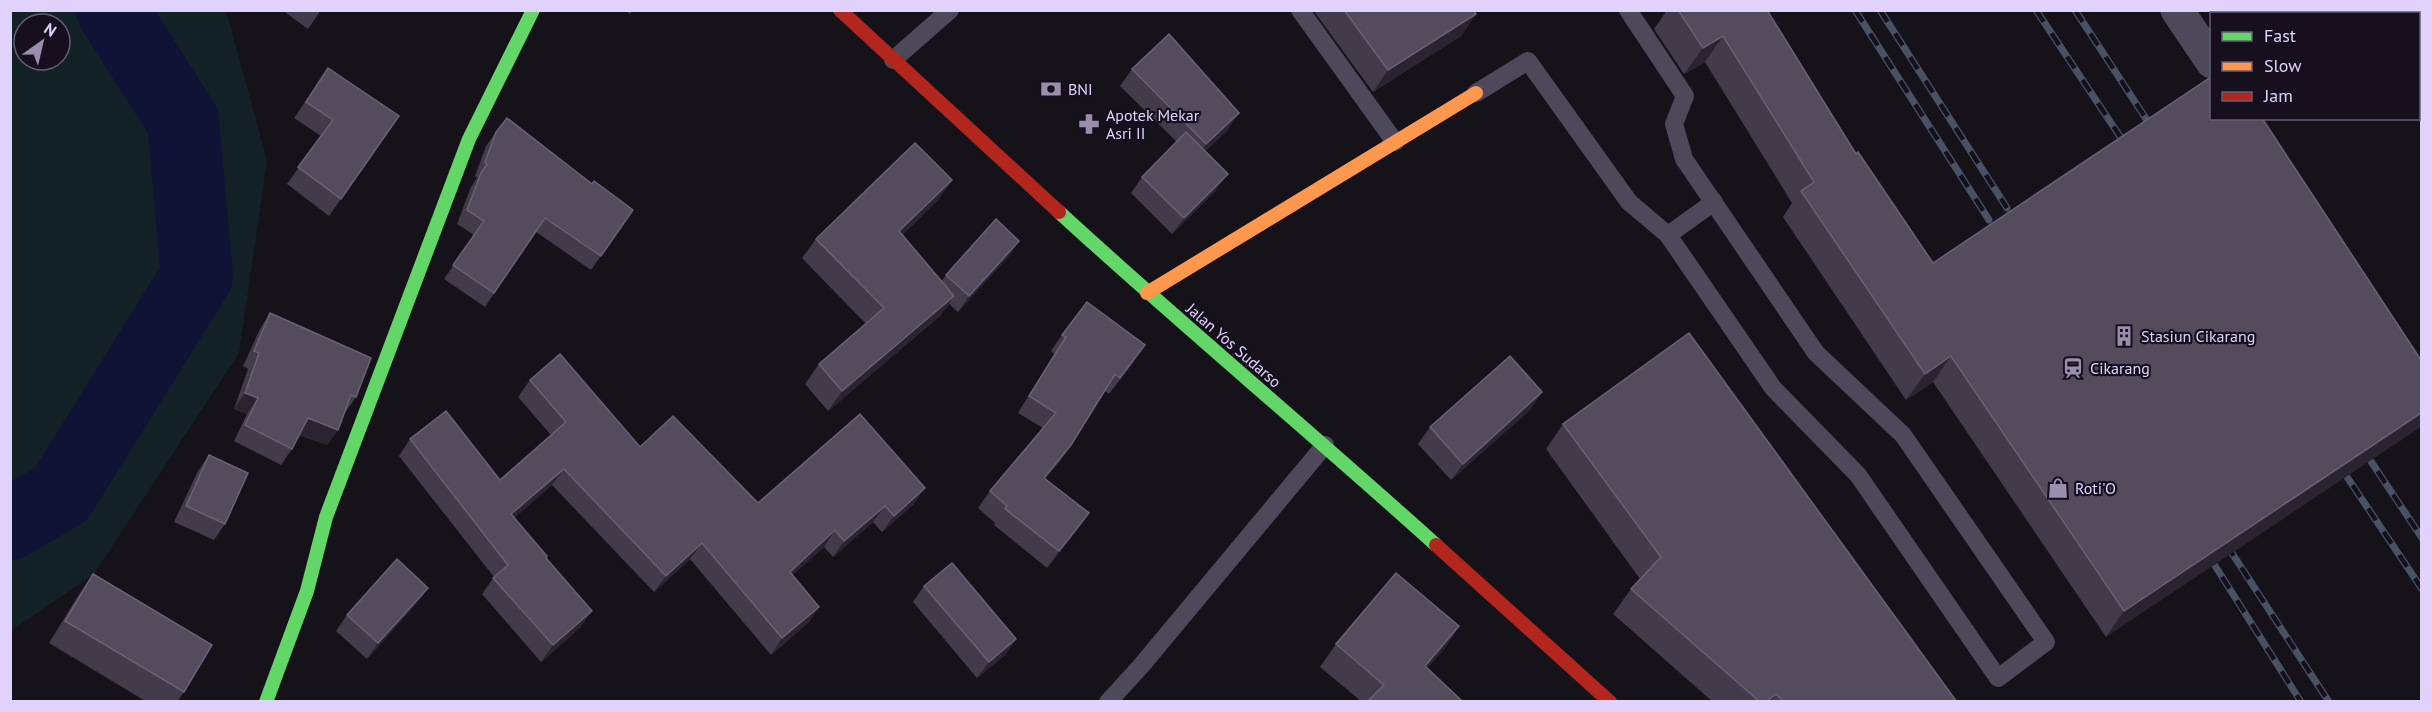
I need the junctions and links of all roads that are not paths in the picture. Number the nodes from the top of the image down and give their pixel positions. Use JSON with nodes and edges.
{"nodes":[{"id":1,"x":533,"y":10,"type":"edge"},
{"id":2,"x":840,"y":10,"type":"edge"},
{"id":3,"x":950,"y":10,"type":"edge"},
{"id":4,"x":1300,"y":10,"type":"edge"},
{"id":5,"x":1628,"y":10,"type":"edge"},
{"id":6,"x":2180,"y":11,"type":"edge"},
{"id":7,"x":893,"y":60,"type":"junction"},
{"id":8,"x":2210,"y":60,"type":"edge"},
{"id":9,"x":1476,"y":93,"type":"joint"},
{"id":10,"x":1395,"y":142,"type":"junction"},
{"id":11,"x":1714,"y":202,"type":"junction"},
{"id":12,"x":1668,"y":236,"type":"junction"},
{"id":13,"x":1147,"y":293,"type":"junction"},
{"id":14,"x":1325,"y":445,"type":"junction"},
{"id":15,"x":267,"y":702,"type":"edge"},
{"id":16,"x":1108,"y":702,"type":"edge"},
{"id":17,"x":1610,"y":702,"type":"edge"}],
"edges":[{"from":1,"to":15,"type":"main road"},
{"from":2,"to":7,"type":"main road","name":"Jalan Yos Sudarso"},
{"from":3,"to":7,"type":"lane"},
{"from":4,"to":10,"type":"lane"},
{"from":5,"to":11,"type":"lane"},
{"from":6,"to":8,"type":"street"},
{"from":7,"to":13,"type":"main road","name":"Jalan Yos Sudarso"},
{"from":9,"to":10,"type":"main road"},
{"from":9,"to":12,"type":"lane"},
{"from":10,"to":13,"type":"main road"},
{"from":11,"to":12,"type":"lane"},
{"from":11,"to":12,"type":"lane"},
{"from":13,"to":14,"type":"main road","name":"Jalan Yos Sudarso"},
{"from":14,"to":16,"type":"lane"},
{"from":14,"to":17,"type":"main road","name":"Jalan Yos Sudarso"}]}
